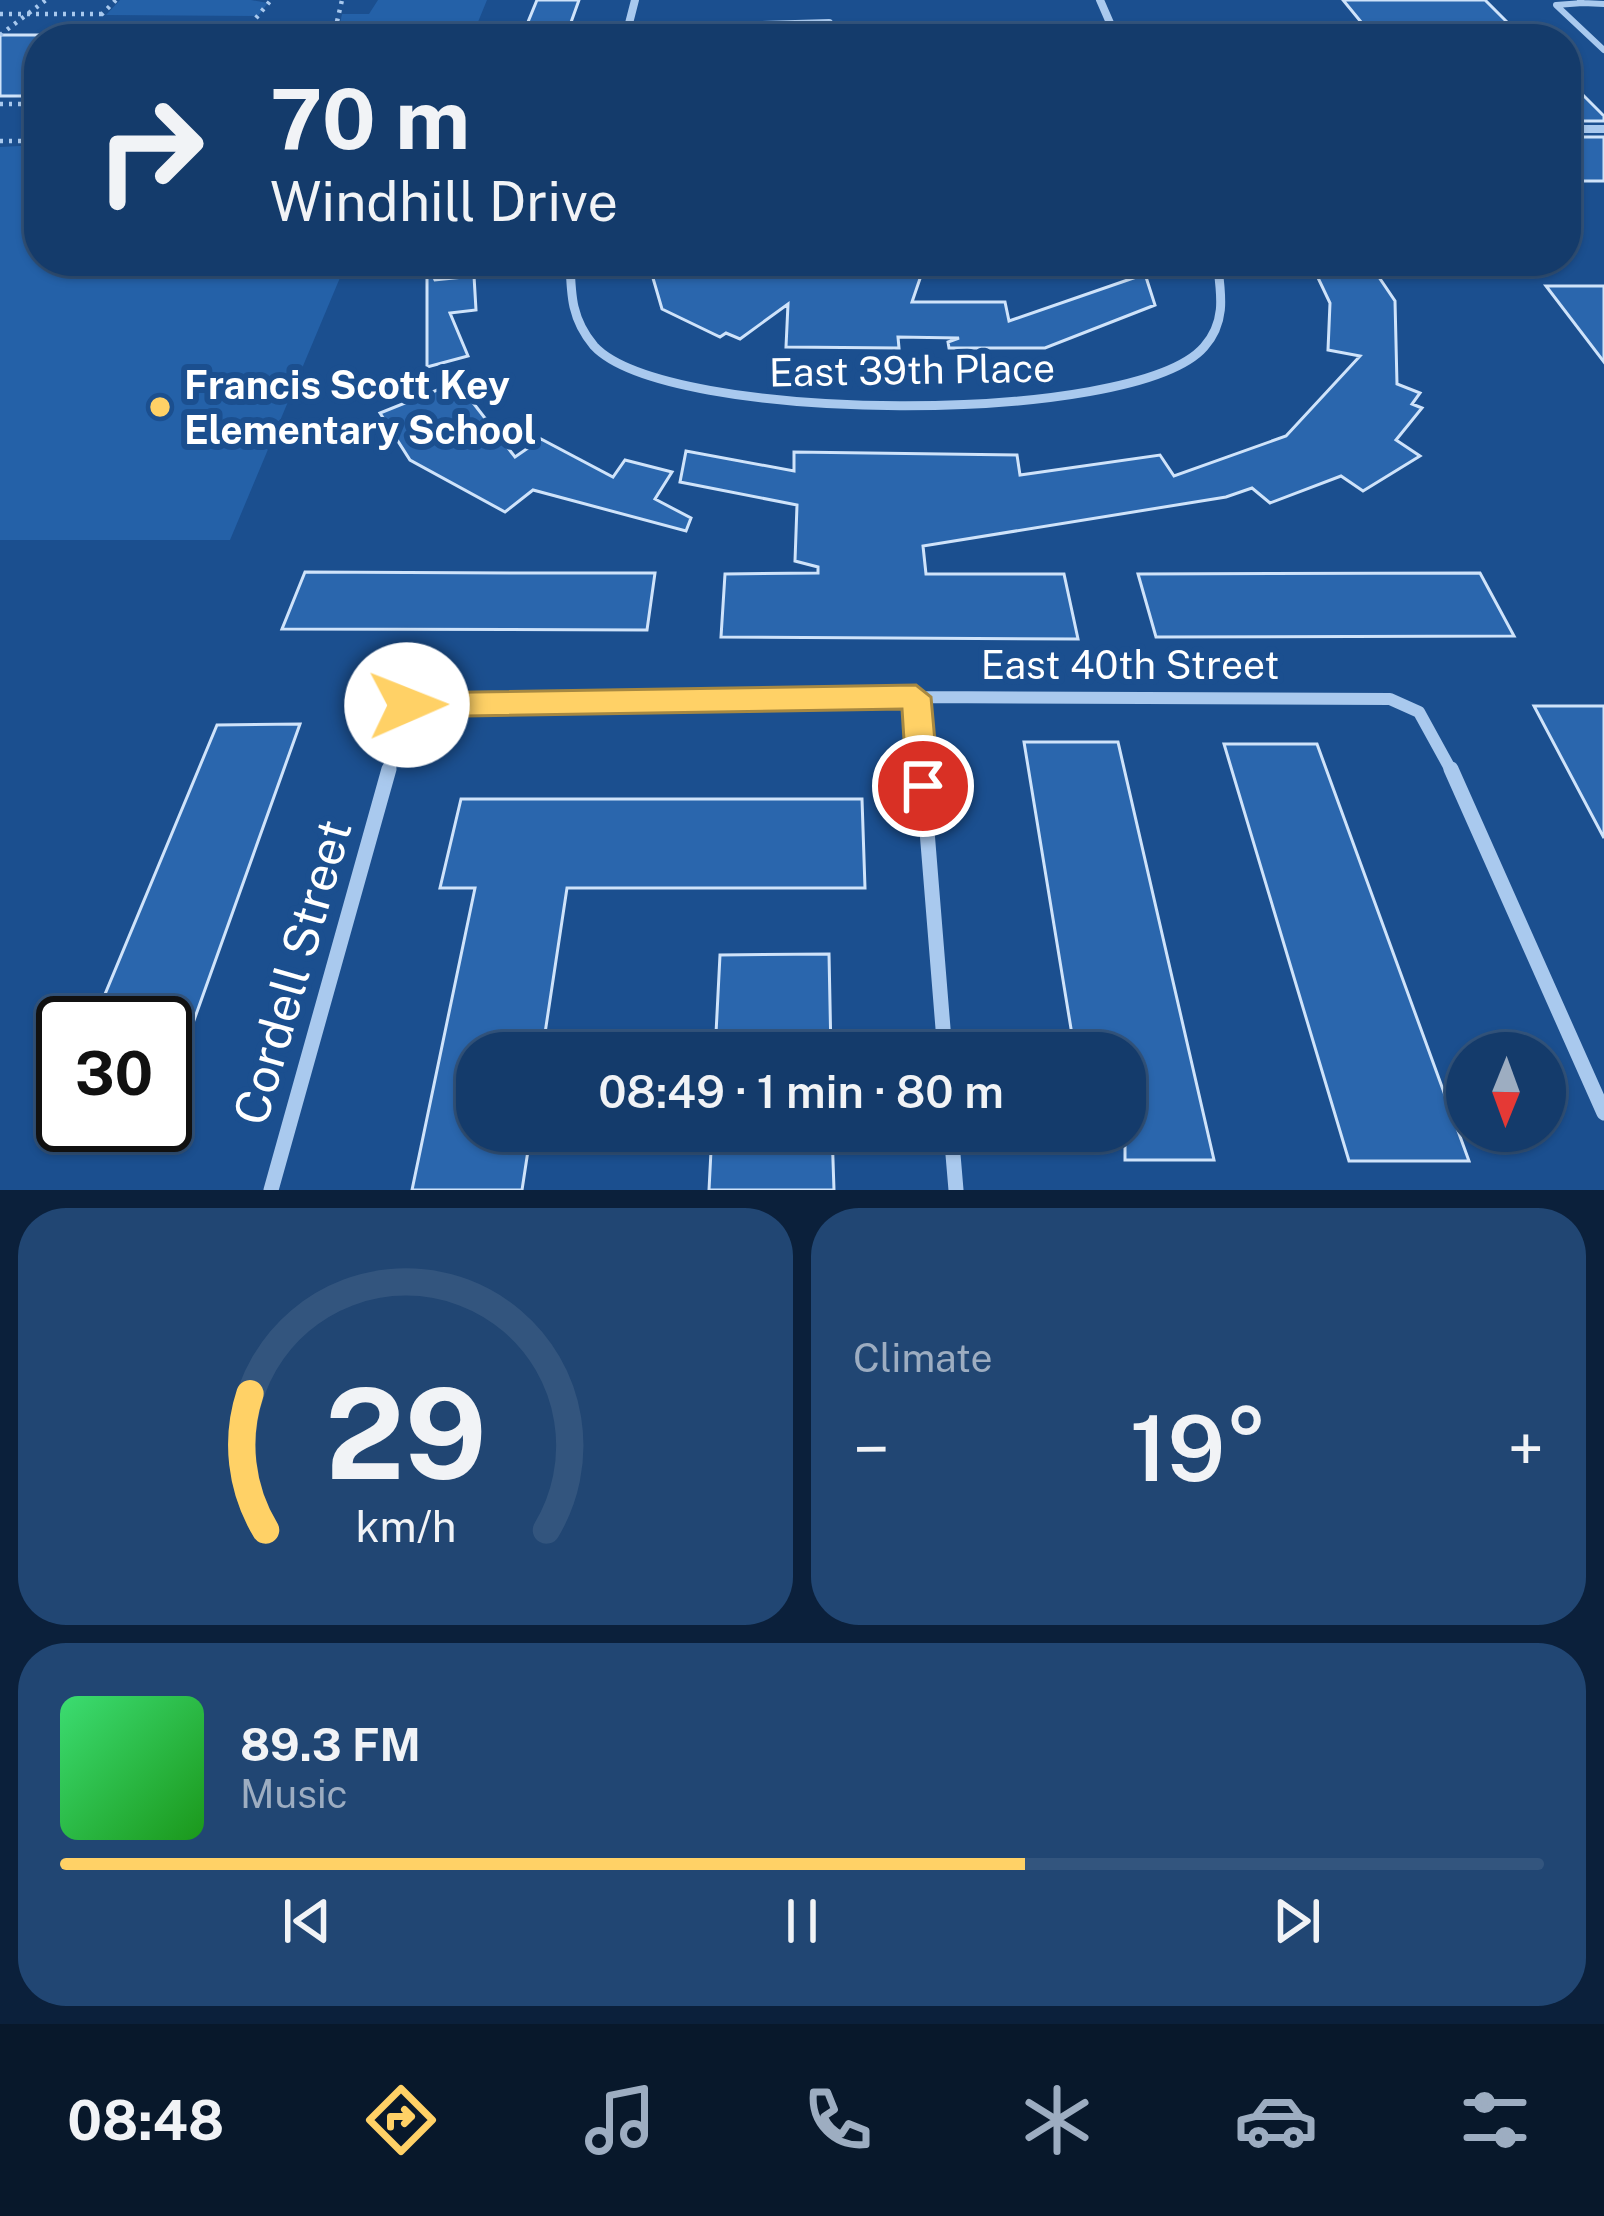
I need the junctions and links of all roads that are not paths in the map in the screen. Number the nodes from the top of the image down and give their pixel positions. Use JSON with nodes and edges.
{"nodes":[{"id":1,"x":1581,"y":1,"type":"edge"},
{"id":2,"x":1604,"y":4,"type":"edge"},
{"id":3,"x":830,"y":23,"type":"dead end"},
{"id":4,"x":811,"y":24,"type":"edge"},
{"id":5,"x":1576,"y":24,"type":"edge"},
{"id":6,"x":1581,"y":28,"type":"edge"},
{"id":7,"x":1604,"y":50,"type":"edge"},
{"id":8,"x":570,"y":276,"type":"edge"},
{"id":9,"x":1219,"y":276,"type":"edge"},
{"id":10,"x":916,"y":697,"type":"junction"},
{"id":11,"x":407,"y":705,"type":"joint"},
{"id":12,"x":943,"y":1032,"type":"edge"},
{"id":13,"x":1604,"y":1113,"type":"edge"},
{"id":14,"x":953,"y":1152,"type":"edge"},
{"id":15,"x":271,"y":1190,"type":"edge"},
{"id":16,"x":956,"y":1190,"type":"edge"}],
"edges":[{"from":1,"to":2,"type":"lane"},
{"from":1,"to":5,"type":"lane"},
{"from":3,"to":4,"type":"street"},
{"from":6,"to":7,"type":"lane"},
{"from":8,"to":9,"type":"street","name":"East 39th Place"},
{"from":10,"to":11,"type":"street","name":"East 40th Street"},
{"from":10,"to":12,"type":"street"},
{"from":10,"to":13,"type":"street","name":"East 40th Street"},
{"from":11,"to":15,"type":"street","name":"Cordell Street"},
{"from":14,"to":16,"type":"street"}]}
